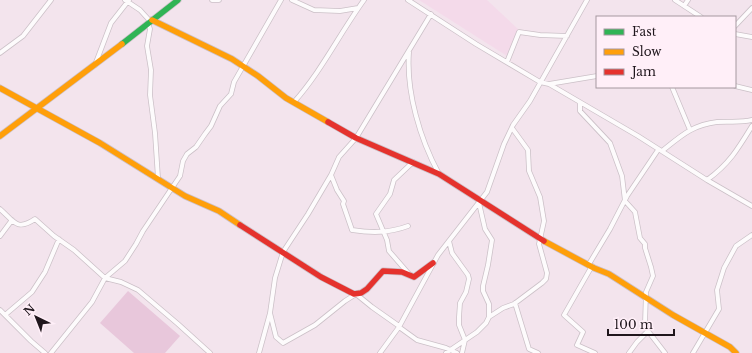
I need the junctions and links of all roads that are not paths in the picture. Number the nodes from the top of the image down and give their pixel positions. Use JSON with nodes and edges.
{"nodes":[{"id":1,"x":51,"y":0,"type":"edge"},
{"id":2,"x":178,"y":0,"type":"edge"},
{"id":3,"x":212,"y":0,"type":"edge"},
{"id":4,"x":219,"y":0,"type":"edge"},
{"id":5,"x":281,"y":0,"type":"edge"},
{"id":6,"x":292,"y":0,"type":"edge"},
{"id":7,"x":364,"y":0,"type":"edge"},
{"id":8,"x":587,"y":0,"type":"edge"},
{"id":9,"x":676,"y":0,"type":"edge"},
{"id":10,"x":688,"y":0,"type":"edge"},
{"id":11,"x":127,"y":1,"type":"edge"},
{"id":12,"x":410,"y":1,"type":"edge"},
{"id":13,"x":684,"y":6,"type":"junction"},
{"id":14,"x":358,"y":8,"type":"junction"},
{"id":15,"x":752,"y":8,"type":"edge"},
{"id":16,"x":431,"y":14,"type":"junction"},
{"id":17,"x":699,"y":16,"type":"edge"},
{"id":18,"x":150,"y":21,"type":"junction"},
{"id":19,"x":736,"y":25,"type":"edge"},
{"id":20,"x":736,"y":34,"type":"edge"},
{"id":21,"x":566,"y":36,"type":"junction"},
{"id":22,"x":752,"y":37,"type":"edge"},
{"id":23,"x":409,"y":50,"type":"junction"},
{"id":24,"x":0,"y":53,"type":"edge"},
{"id":25,"x":507,"y":62,"type":"junction"},
{"id":26,"x":95,"y":66,"type":"junction"},
{"id":27,"x":243,"y":67,"type":"junction"},
{"id":28,"x":596,"y":76,"type":"edge"},
{"id":29,"x":540,"y":82,"type":"junction"},
{"id":30,"x":548,"y":84,"type":"junction"},
{"id":31,"x":736,"y":86,"type":"edge"},
{"id":32,"x":0,"y":88,"type":"edge"},
{"id":33,"x":672,"y":88,"type":"edge"},
{"id":34,"x":752,"y":90,"type":"edge"},
{"id":35,"x":294,"y":102,"type":"junction"},
{"id":36,"x":580,"y":103,"type":"junction"},
{"id":37,"x":38,"y":109,"type":"junction"},
{"id":38,"x":752,"y":120,"type":"edge"},
{"id":39,"x":752,"y":126,"type":"edge"},
{"id":40,"x":512,"y":128,"type":"junction"},
{"id":41,"x":690,"y":130,"type":"junction"},
{"id":42,"x":0,"y":136,"type":"edge"},
{"id":43,"x":356,"y":138,"type":"junction"},
{"id":44,"x":660,"y":150,"type":"junction"},
{"id":45,"x":413,"y":162,"type":"junction"},
{"id":46,"x":439,"y":174,"type":"junction"},
{"id":47,"x":331,"y":175,"type":"junction"},
{"id":48,"x":158,"y":178,"type":"junction"},
{"id":49,"x":707,"y":180,"type":"junction"},
{"id":50,"x":172,"y":187,"type":"junction"},
{"id":51,"x":625,"y":201,"type":"junction"},
{"id":52,"x":480,"y":202,"type":"junction"},
{"id":53,"x":752,"y":206,"type":"edge"},
{"id":54,"x":0,"y":209,"type":"edge"},
{"id":55,"x":12,"y":220,"type":"junction"},
{"id":56,"x":408,"y":226,"type":"dead end"},
{"id":57,"x":383,"y":232,"type":"junction"},
{"id":58,"x":752,"y":235,"type":"edge"},
{"id":59,"x":0,"y":236,"type":"edge"},
{"id":60,"x":540,"y":238,"type":"junction"},
{"id":61,"x":59,"y":239,"type":"junction"},
{"id":62,"x":449,"y":242,"type":"junction"},
{"id":63,"x":283,"y":252,"type":"junction"},
{"id":64,"x":433,"y":263,"type":"junction"},
{"id":65,"x":590,"y":265,"type":"junction"},
{"id":66,"x":411,"y":276,"type":"junction"},
{"id":67,"x":105,"y":278,"type":"junction"},
{"id":68,"x":356,"y":294,"type":"junction"},
{"id":69,"x":647,"y":299,"type":"junction"},
{"id":70,"x":515,"y":303,"type":"junction"},
{"id":71,"x":0,"y":310,"type":"edge"},
{"id":72,"x":270,"y":313,"type":"junction"},
{"id":73,"x":5,"y":315,"type":"junction"},
{"id":74,"x":489,"y":317,"type":"junction"},
{"id":75,"x":399,"y":327,"type":"junction"},
{"id":76,"x":648,"y":331,"type":"junction"},
{"id":77,"x":705,"y":333,"type":"junction"},
{"id":78,"x":465,"y":340,"type":"junction"},
{"id":79,"x":450,"y":350,"type":"junction"},
{"id":80,"x":45,"y":353,"type":"edge"},
{"id":81,"x":51,"y":353,"type":"edge"},
{"id":82,"x":210,"y":353,"type":"edge"},
{"id":83,"x":259,"y":353,"type":"edge"},
{"id":84,"x":380,"y":353,"type":"edge"},
{"id":85,"x":446,"y":353,"type":"edge"},
{"id":86,"x":457,"y":353,"type":"edge"},
{"id":87,"x":462,"y":353,"type":"edge"},
{"id":88,"x":538,"y":353,"type":"edge"},
{"id":89,"x":595,"y":353,"type":"edge"},
{"id":90,"x":629,"y":353,"type":"edge"},
{"id":91,"x":665,"y":353,"type":"edge"},
{"id":92,"x":693,"y":353,"type":"edge"},
{"id":93,"x":736,"y":353,"type":"edge"}],
"edges":[{"from":1,"to":24,"type":"street"},
{"from":2,"to":18,"type":"street"},
{"from":3,"to":4,"type":"street"},
{"from":5,"to":27,"type":"street"},
{"from":6,"to":14,"type":"street"},
{"from":7,"to":14,"type":"street"},
{"from":8,"to":21,"type":"street"},
{"from":9,"to":13,"type":"street"},
{"from":10,"to":13,"type":"street"},
{"from":11,"to":18,"type":"street"},
{"from":11,"to":26,"type":"street"},
{"from":12,"to":16,"type":"street"},
{"from":13,"to":17,"type":"street"},
{"from":14,"to":35,"type":"street"},
{"from":15,"to":19,"type":"street"},
{"from":16,"to":23,"type":"street"},
{"from":16,"to":25,"type":"street"},
{"from":18,"to":26,"type":"street"},
{"from":18,"to":27,"type":"street"},
{"from":18,"to":48,"type":"street"},
{"from":20,"to":22,"type":"street"},
{"from":21,"to":25,"type":"street"},
{"from":21,"to":29,"type":"street"},
{"from":23,"to":43,"type":"street"},
{"from":23,"to":46,"type":"street"},
{"from":25,"to":29,"type":"street"},
{"from":26,"to":37,"type":"street"},
{"from":27,"to":35,"type":"street"},
{"from":27,"to":50,"type":"street"},
{"from":28,"to":30,"type":"street"},
{"from":29,"to":30,"type":"street"},
{"from":29,"to":40,"type":"street"},
{"from":30,"to":36,"type":"street"},
{"from":31,"to":34,"type":"street"},
{"from":32,"to":37,"type":"street"},
{"from":33,"to":41,"type":"street"},
{"from":35,"to":43,"type":"street"},
{"from":36,"to":44,"type":"street"},
{"from":36,"to":51,"type":"street"},
{"from":37,"to":42,"type":"street"},
{"from":37,"to":48,"type":"street"},
{"from":38,"to":41,"type":"street"},
{"from":39,"to":49,"type":"street"},
{"from":40,"to":52,"type":"street"},
{"from":40,"to":60,"type":"street"},
{"from":41,"to":44,"type":"street"},
{"from":43,"to":45,"type":"street"},
{"from":43,"to":47,"type":"street"},
{"from":44,"to":49,"type":"street"},
{"from":44,"to":51,"type":"street"},
{"from":45,"to":46,"type":"street"},
{"from":45,"to":57,"type":"street"},
{"from":46,"to":52,"type":"street"},
{"from":47,"to":57,"type":"street"},
{"from":47,"to":63,"type":"street"},
{"from":48,"to":50,"type":"street"},
{"from":49,"to":53,"type":"street"},
{"from":50,"to":63,"type":"street"},
{"from":50,"to":67,"type":"street"},
{"from":51,"to":65,"type":"street"},
{"from":51,"to":69,"type":"street"},
{"from":52,"to":60,"type":"street"},
{"from":52,"to":62,"type":"street"},
{"from":52,"to":74,"type":"street"},
{"from":54,"to":55,"type":"street"},
{"from":55,"to":59,"type":"street"},
{"from":55,"to":61,"type":"street"},
{"from":56,"to":57,"type":"street"},
{"from":57,"to":66,"type":"street"},
{"from":58,"to":77,"type":"street"},
{"from":60,"to":65,"type":"street"},
{"from":60,"to":70,"type":"street"},
{"from":61,"to":67,"type":"street"},
{"from":61,"to":73,"type":"street"},
{"from":62,"to":64,"type":"street"},
{"from":62,"to":78,"type":"street"},
{"from":63,"to":68,"type":"street"},
{"from":63,"to":72,"type":"street"},
{"from":64,"to":66,"type":"street"},
{"from":64,"to":75,"type":"street"},
{"from":65,"to":69,"type":"street"},
{"from":65,"to":89,"type":"street"},
{"from":66,"to":68,"type":"street"},
{"from":67,"to":81,"type":"street"},
{"from":67,"to":82,"type":"street"},
{"from":68,"to":72,"type":"street"},
{"from":68,"to":75,"type":"street"},
{"from":69,"to":76,"type":"street"},
{"from":69,"to":77,"type":"street"},
{"from":70,"to":74,"type":"street"},
{"from":70,"to":88,"type":"street"},
{"from":71,"to":73,"type":"street"},
{"from":72,"to":83,"type":"street"},
{"from":73,"to":80,"type":"street"},
{"from":74,"to":78,"type":"street"},
{"from":75,"to":79,"type":"street"},
{"from":75,"to":84,"type":"street"},
{"from":76,"to":90,"type":"street"},
{"from":76,"to":91,"type":"street"},
{"from":77,"to":92,"type":"street"},
{"from":77,"to":93,"type":"street"},
{"from":78,"to":79,"type":"street"},
{"from":78,"to":87,"type":"street"},
{"from":79,"to":85,"type":"street"},
{"from":79,"to":86,"type":"street"}]}
